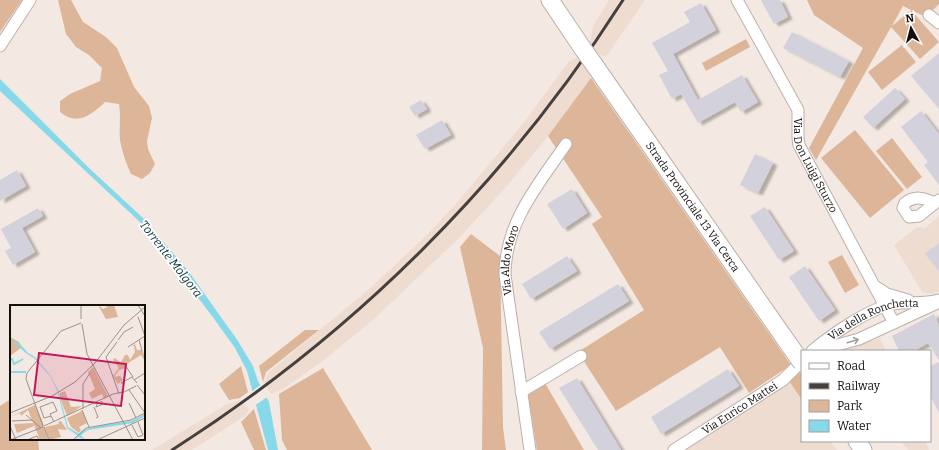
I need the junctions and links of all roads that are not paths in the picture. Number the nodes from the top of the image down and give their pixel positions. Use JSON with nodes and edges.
{"nodes":[{"id":1,"x":30,"y":0,"type":"edge"},
{"id":2,"x":550,"y":0,"type":"edge"},
{"id":3,"x":737,"y":0,"type":"edge"},
{"id":4,"x":929,"y":15,"type":"dead end"},
{"id":5,"x":939,"y":23,"type":"edge"},
{"id":6,"x":0,"y":46,"type":"edge"},
{"id":7,"x":566,"y":144,"type":"dead end"},
{"id":8,"x":876,"y":286,"type":"junction"},
{"id":9,"x":939,"y":301,"type":"edge"},
{"id":10,"x":917,"y":304,"type":"junction"},
{"id":11,"x":886,"y":306,"type":"junction"},
{"id":12,"x":894,"y":324,"type":"junction"},
{"id":13,"x":815,"y":350,"type":"edge"},
{"id":14,"x":818,"y":350,"type":"edge"},
{"id":15,"x":581,"y":356,"type":"dead end"},
{"id":16,"x":801,"y":361,"type":"edge"},
{"id":17,"x":801,"y":363,"type":"edge"},
{"id":18,"x":521,"y":392,"type":"junction"},
{"id":19,"x":530,"y":450,"type":"edge"},
{"id":20,"x":674,"y":450,"type":"edge"}],
"edges":[{"from":1,"to":6,"type":"street"},
{"from":2,"to":16,"type":"main road","name":"Strada Provinciale 13 Via Cerca","bridge":true},
{"from":3,"to":8,"type":"street","name":"Via Don Luigi Sturzo"},
{"from":4,"to":5,"type":"street"},
{"from":7,"to":18,"type":"street","name":"Via Aldo Moro"},
{"from":8,"to":10,"type":"street"},
{"from":8,"to":11,"type":"street","name":"Via Don Luigi Sturzo"},
{"from":9,"to":10,"type":"street","name":"Via della Ronchetta"},
{"from":9,"to":12,"type":"street","name":"Via della Ronchetta"},
{"from":10,"to":11,"type":"street","name":"Via della Ronchetta"},
{"from":11,"to":12,"type":"street","name":"Via Don Luigi Sturzo"},
{"from":11,"to":13,"type":"street","name":"Via della Ronchetta"},
{"from":14,"to":12,"type":"street","name":"Via della Ronchetta","one_way":true},
{"from":15,"to":18,"type":"street"},
{"from":17,"to":20,"type":"street","name":"Via Enrico Mattei"},
{"from":18,"to":19,"type":"street","name":"Via Aldo Moro"}]}
